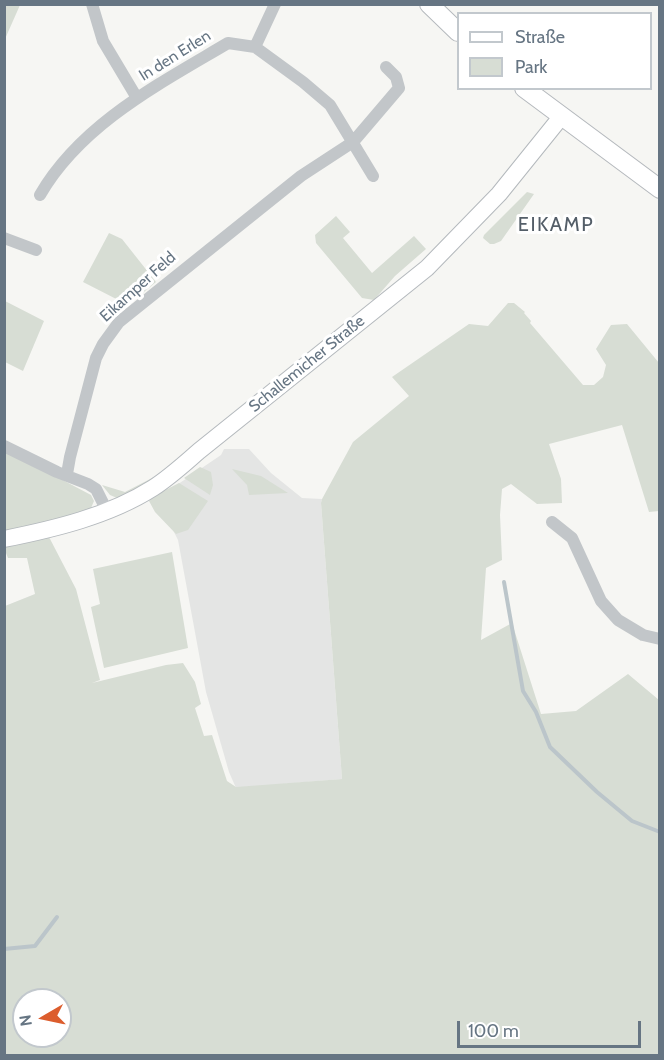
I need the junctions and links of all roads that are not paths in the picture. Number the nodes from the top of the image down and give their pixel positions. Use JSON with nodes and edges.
{"nodes":[{"id":1,"x":92,"y":4,"type":"edge"},
{"id":2,"x":275,"y":4,"type":"edge"},
{"id":3,"x":429,"y":4,"type":"edge"},
{"id":4,"x":457,"y":30,"type":"edge"},
{"id":5,"x":255,"y":47,"type":"junction"},
{"id":6,"x":386,"y":67,"type":"dead end"},
{"id":7,"x":527,"y":90,"type":"edge"},
{"id":8,"x":137,"y":98,"type":"junction"},
{"id":9,"x":561,"y":117,"type":"junction"},
{"id":10,"x":352,"y":142,"type":"junction"},
{"id":11,"x":373,"y":176,"type":"dead end"},
{"id":12,"x":660,"y":189,"type":"edge"},
{"id":13,"x":40,"y":195,"type":"dead end"},
{"id":14,"x":4,"y":238,"type":"edge"},
{"id":15,"x":36,"y":250,"type":"dead end"},
{"id":16,"x":4,"y":446,"type":"edge"},
{"id":17,"x":67,"y":474,"type":"junction"},
{"id":18,"x":107,"y":511,"type":"junction"},
{"id":19,"x":552,"y":522,"type":"dead end"},
{"id":20,"x":4,"y":538,"type":"edge"},
{"id":21,"x":660,"y":639,"type":"edge"}],
"edges":[{"from":1,"to":8,"type":"street","name":"In den Erlen"},
{"from":2,"to":5,"type":"street"},
{"from":3,"to":4,"type":"main road"},
{"from":5,"to":8,"type":"street","name":"In den Erlen"},
{"from":5,"to":10,"type":"street"},
{"from":6,"to":10,"type":"street","name":"Eikamper Feld"},
{"from":7,"to":9,"type":"main road"},
{"from":8,"to":13,"type":"street","name":"In den Erlen"},
{"from":9,"to":12,"type":"main road"},
{"from":9,"to":18,"type":"street","name":"Schallemicher Straße"},
{"from":10,"to":11,"type":"street"},
{"from":10,"to":17,"type":"street","name":"Eikamper Feld"},
{"from":14,"to":15,"type":"street"},
{"from":16,"to":17,"type":"street"},
{"from":17,"to":18,"type":"street"},
{"from":18,"to":20,"type":"street","name":"Schallemicher Straße"},
{"from":19,"to":21,"type":"street"}]}
